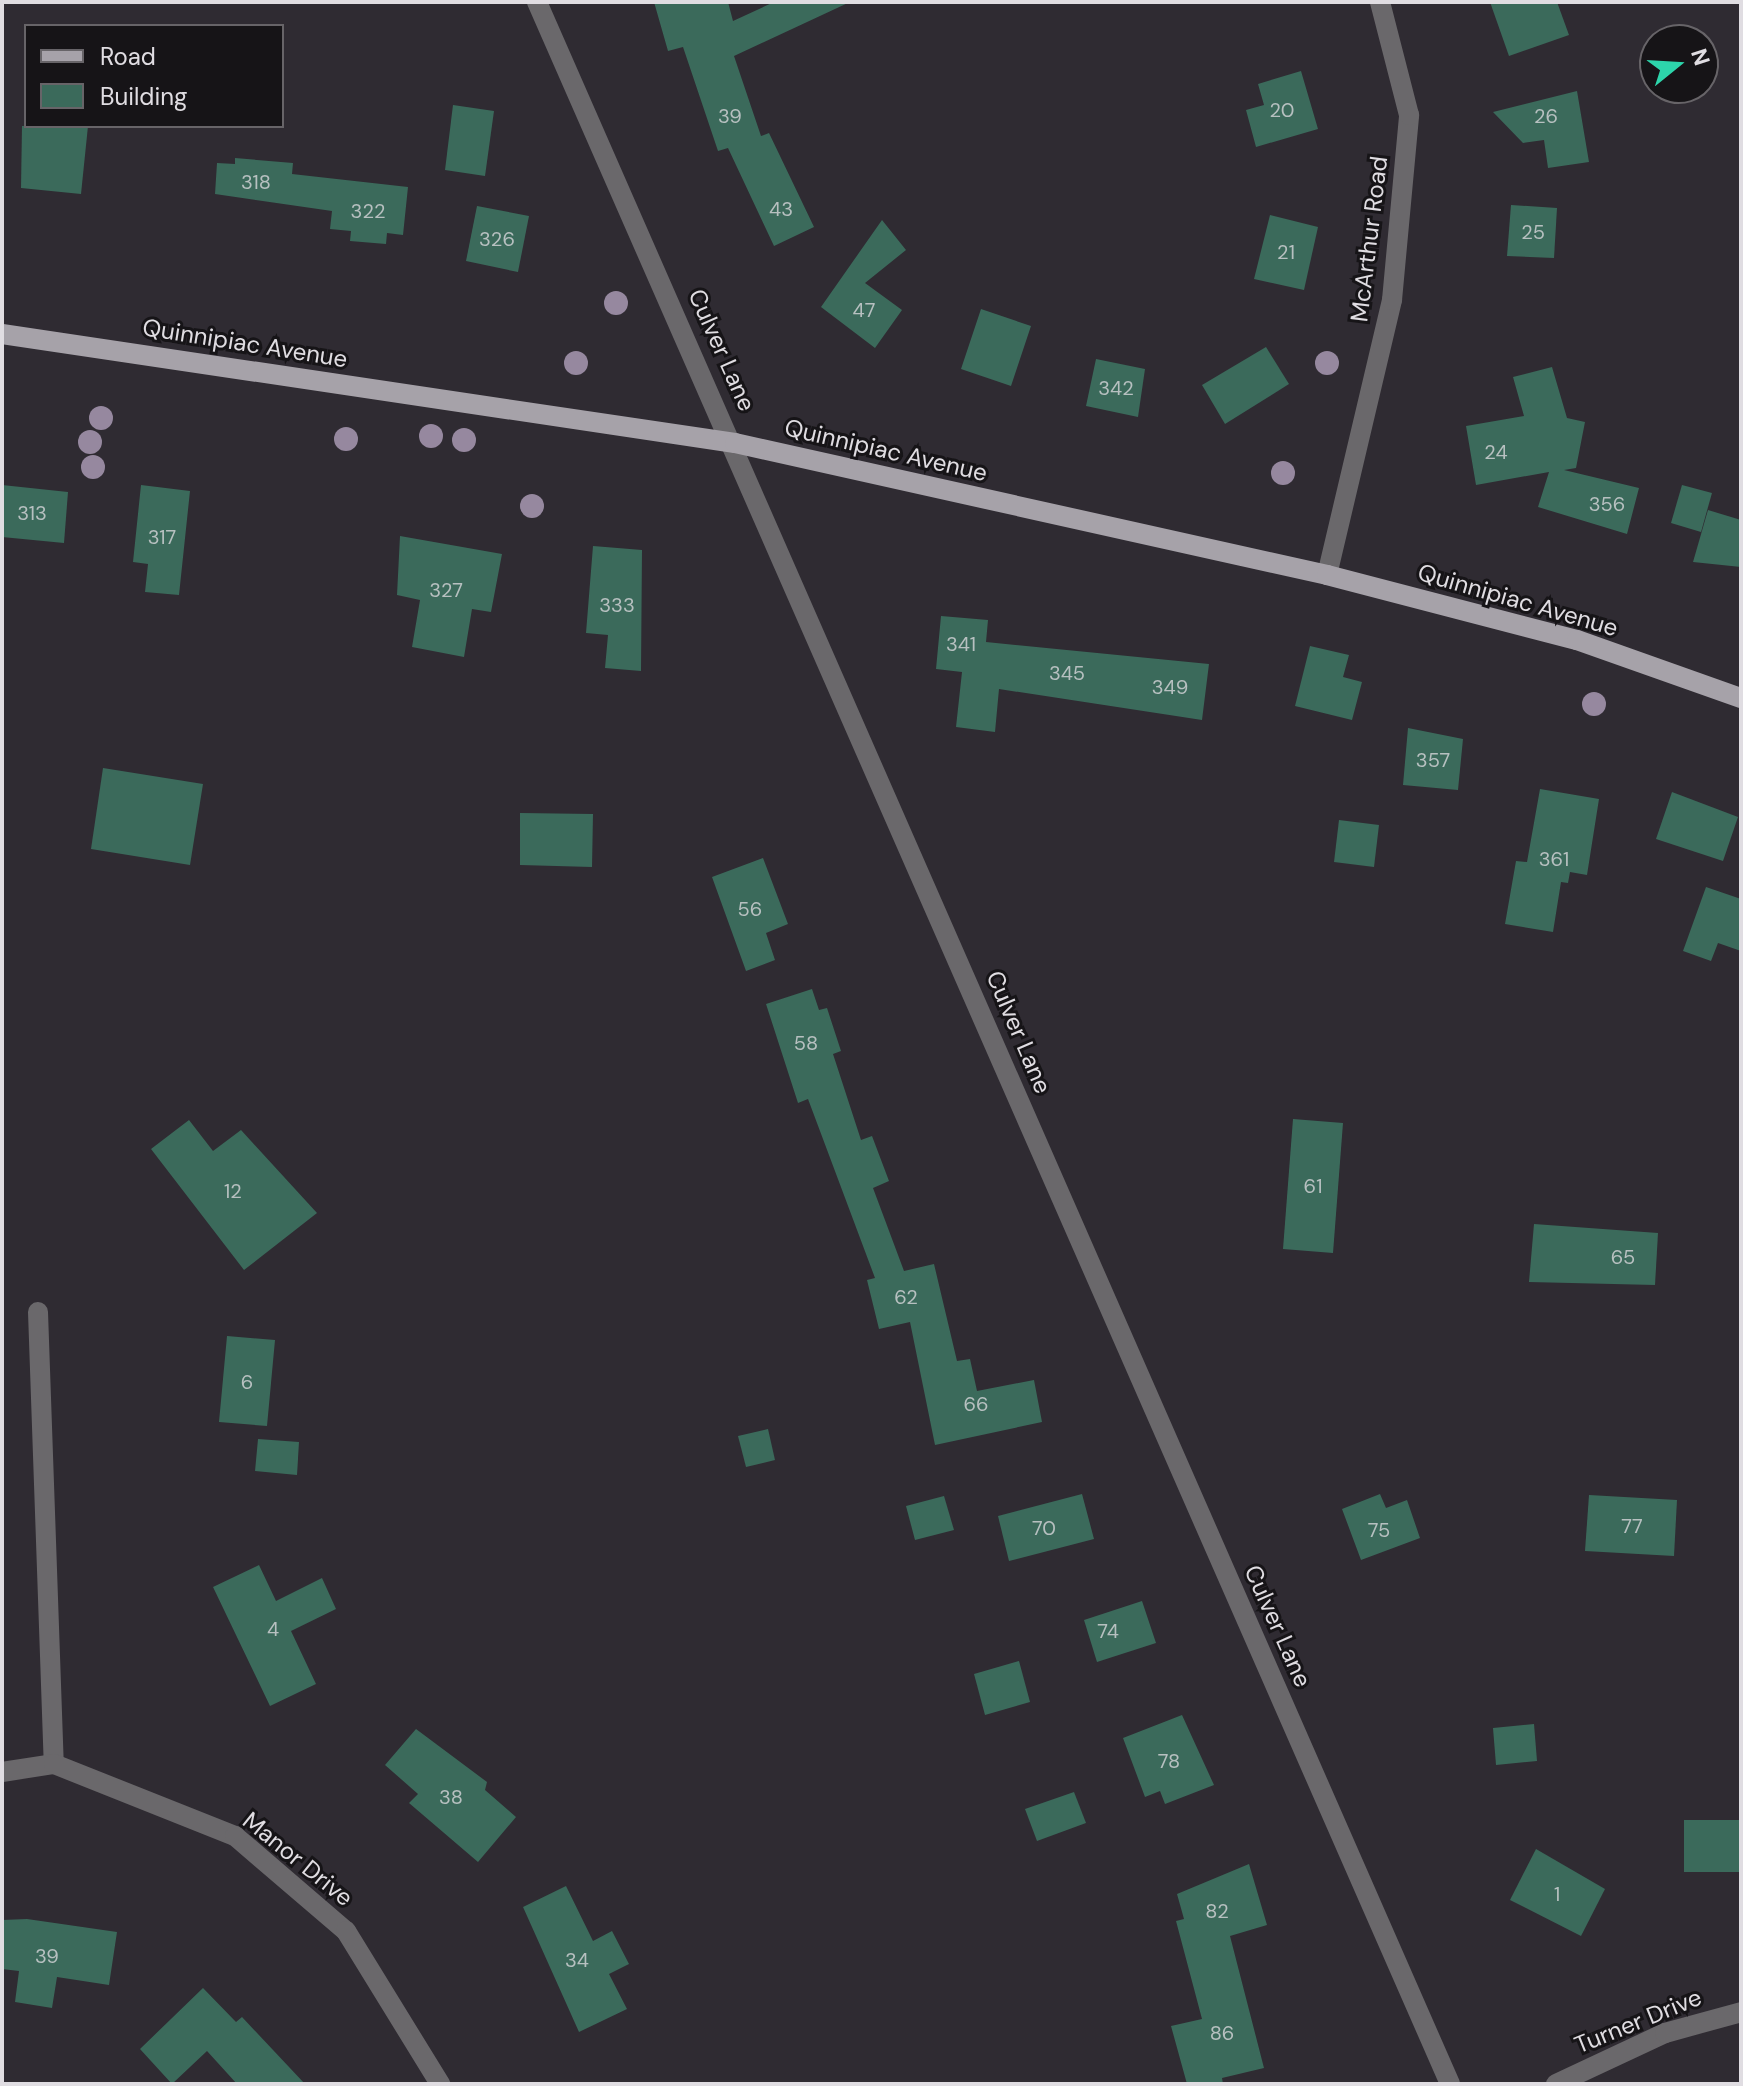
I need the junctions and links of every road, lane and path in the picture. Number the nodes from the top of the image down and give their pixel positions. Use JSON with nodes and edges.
{"nodes":[{"id":1,"x":537,"y":2,"type":"edge"},
{"id":2,"x":1380,"y":2,"type":"edge"},
{"id":3,"x":2,"y":334,"type":"edge"},
{"id":4,"x":735,"y":443,"type":"junction"},
{"id":5,"x":1327,"y":575,"type":"junction"},
{"id":6,"x":1741,"y":698,"type":"edge"},
{"id":7,"x":38,"y":1312,"type":"dead end"},
{"id":8,"x":54,"y":1764,"type":"junction"},
{"id":9,"x":2,"y":1772,"type":"edge"},
{"id":10,"x":1741,"y":2012,"type":"edge"},
{"id":11,"x":440,"y":2084,"type":"edge"},
{"id":12,"x":1450,"y":2084,"type":"edge"},
{"id":13,"x":1556,"y":2084,"type":"edge"}],
"edges":[{"from":1,"to":4,"type":"street","name":"Culver Lane"},
{"from":2,"to":5,"type":"street","name":"McArthur Road"},
{"from":3,"to":4,"type":"main road","name":"Quinnipiac Avenue"},
{"from":4,"to":5,"type":"main road","name":"Quinnipiac Avenue"},
{"from":4,"to":12,"type":"street","name":"Culver Lane"},
{"from":5,"to":6,"type":"main road","name":"Quinnipiac Avenue"},
{"from":7,"to":8,"type":"street"},
{"from":8,"to":9,"type":"street"},
{"from":8,"to":11,"type":"street","name":"Manor Drive"},
{"from":10,"to":13,"type":"street","name":"Turner Drive"}]}
